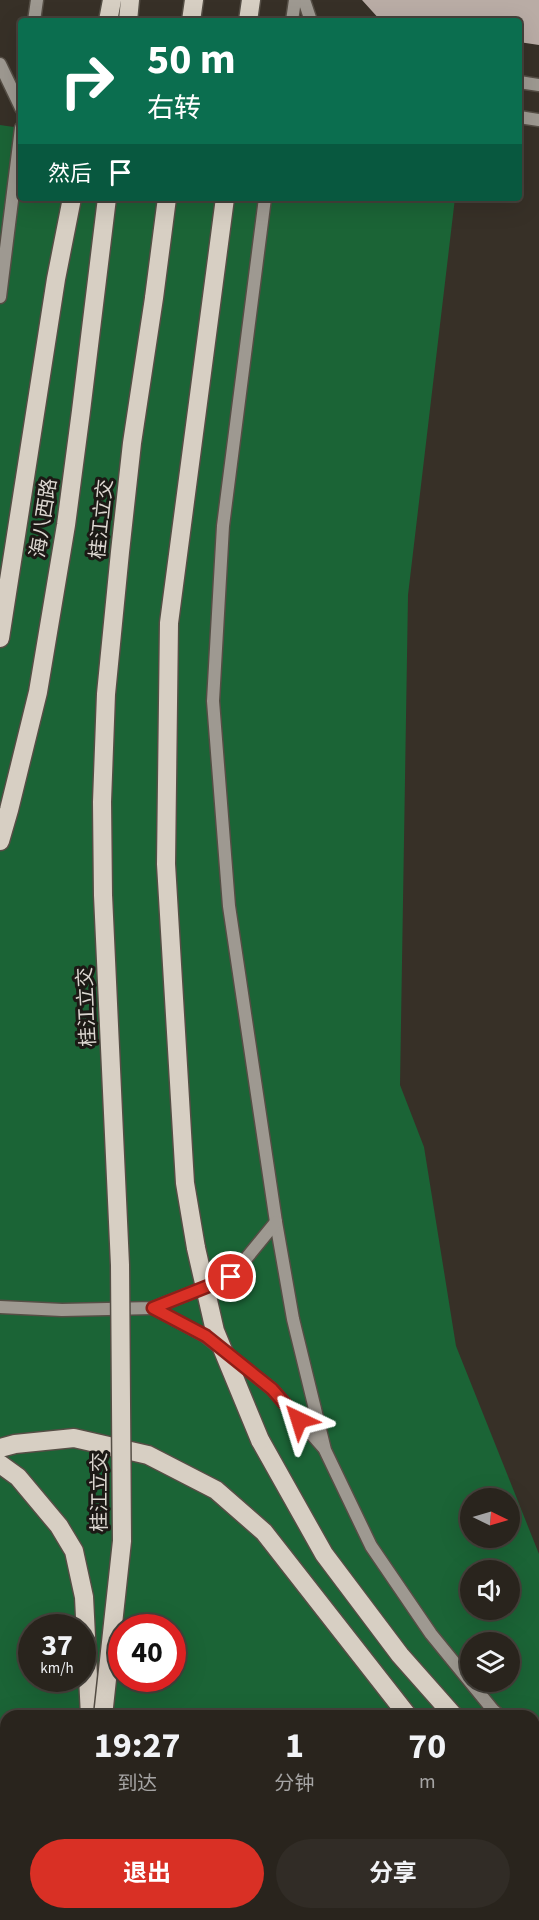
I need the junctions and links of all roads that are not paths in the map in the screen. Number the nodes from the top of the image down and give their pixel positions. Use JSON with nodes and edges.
{"nodes":[{"id":1,"x":37,"y":0,"type":"edge"},
{"id":2,"x":112,"y":0,"type":"edge"},
{"id":3,"x":130,"y":0,"type":"edge"},
{"id":4,"x":194,"y":0,"type":"edge"},
{"id":5,"x":251,"y":0,"type":"edge"},
{"id":6,"x":295,"y":0,"type":"edge"},
{"id":7,"x":304,"y":0,"type":"edge"},
{"id":8,"x":34,"y":18,"type":"edge"},
{"id":9,"x":109,"y":18,"type":"edge"},
{"id":10,"x":128,"y":18,"type":"edge"},
{"id":11,"x":191,"y":18,"type":"edge"},
{"id":12,"x":248,"y":18,"type":"edge"},
{"id":13,"x":292,"y":18,"type":"edge"},
{"id":14,"x":310,"y":18,"type":"edge"},
{"id":15,"x":0,"y":64,"type":"edge"},
{"id":16,"x":522,"y":82,"type":"edge"},
{"id":17,"x":539,"y":85,"type":"edge"},
{"id":18,"x":18,"y":102,"type":"edge"},
{"id":19,"x":522,"y":117,"type":"edge"},
{"id":20,"x":539,"y":120,"type":"edge"},
{"id":21,"x":18,"y":152,"type":"edge"},
{"id":22,"x":71,"y":201,"type":"edge"},
{"id":23,"x":107,"y":201,"type":"edge"},
{"id":24,"x":167,"y":201,"type":"edge"},
{"id":25,"x":225,"y":201,"type":"edge"},
{"id":26,"x":265,"y":201,"type":"edge"},
{"id":27,"x":0,"y":297,"type":"edge"},
{"id":28,"x":0,"y":638,"type":"edge"},
{"id":29,"x":0,"y":841,"type":"edge"},
{"id":30,"x":276,"y":1222,"type":"junction"},
{"id":31,"x":0,"y":1307,"type":"edge"},
{"id":32,"x":153,"y":1308,"type":"junction"},
{"id":33,"x":0,"y":1448,"type":"edge"},
{"id":34,"x":325,"y":1450,"type":"junction"},
{"id":35,"x":0,"y":1464,"type":"edge"},
{"id":36,"x":90,"y":1710,"type":"edge"},
{"id":37,"x":104,"y":1710,"type":"edge"},
{"id":38,"x":403,"y":1710,"type":"edge"},
{"id":39,"x":449,"y":1710,"type":"edge"},
{"id":40,"x":493,"y":1710,"type":"edge"}],
"edges":[{"from":1,"to":8,"type":"main road"},
{"from":2,"to":9,"type":"highway"},
{"from":3,"to":10,"type":"highway"},
{"from":4,"to":11,"type":"highway"},
{"from":5,"to":12,"type":"highway"},
{"from":6,"to":13,"type":"main road"},
{"from":7,"to":14,"type":"main road"},
{"from":15,"to":18,"type":"main road"},
{"from":16,"to":17,"type":"main road"},
{"from":19,"to":20,"type":"main road"},
{"from":21,"to":27,"type":"main road"},
{"from":22,"to":28,"type":"highway"},
{"from":23,"to":29,"type":"highway","name":"海八西路"},
{"from":24,"to":37,"type":"highway","name":"桂江立交","bridge":true},
{"from":25,"to":39,"type":"highway","bridge":true},
{"from":26,"to":30,"type":"main road"},
{"from":30,"to":32,"type":"main road"},
{"from":30,"to":34,"type":"main road"},
{"from":31,"to":32,"type":"main road"},
{"from":32,"to":34,"type":"main road"},
{"from":33,"to":38,"type":"highway"},
{"from":34,"to":40,"type":"main road"},
{"from":35,"to":36,"type":"highway"}]}
